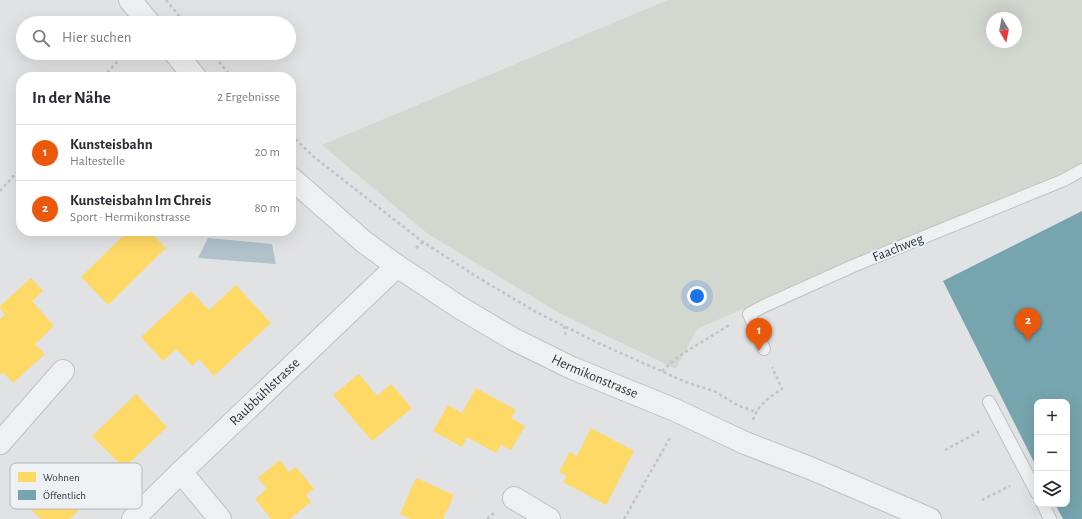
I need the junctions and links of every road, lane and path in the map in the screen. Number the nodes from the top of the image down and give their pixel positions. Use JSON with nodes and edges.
{"nodes":[{"id":1,"x":130,"y":0,"type":"edge"},
{"id":2,"x":166,"y":0,"type":"edge"},
{"id":3,"x":143,"y":16,"type":"edge"},
{"id":4,"x":179,"y":16,"type":"edge"},
{"id":5,"x":119,"y":60,"type":"edge"},
{"id":6,"x":181,"y":60,"type":"edge"},
{"id":7,"x":217,"y":60,"type":"edge"},
{"id":8,"x":108,"y":72,"type":"edge"},
{"id":9,"x":191,"y":72,"type":"edge"},
{"id":10,"x":228,"y":72,"type":"edge"},
{"id":11,"x":296,"y":140,"type":"edge"},
{"id":12,"x":1082,"y":170,"type":"edge"},
{"id":13,"x":16,"y":173,"type":"edge"},
{"id":14,"x":296,"y":182,"type":"edge"},
{"id":15,"x":0,"y":191,"type":"edge"},
{"id":16,"x":397,"y":266,"type":"junction"},
{"id":17,"x":749,"y":314,"type":"junction"},
{"id":18,"x":764,"y":349,"type":"dead end"},
{"id":19,"x":63,"y":371,"type":"dead end"},
{"id":20,"x":662,"y":371,"type":"junction"},
{"id":21,"x":782,"y":389,"type":"dead end"},
{"id":22,"x":989,"y":402,"type":"dead end"},
{"id":23,"x":756,"y":412,"type":"junction"},
{"id":24,"x":999,"y":421,"type":"junction"},
{"id":25,"x":752,"y":422,"type":"dead end"},
{"id":26,"x":672,"y":434,"type":"dead end"},
{"id":27,"x":0,"y":443,"type":"edge"},
{"id":28,"x":945,"y":450,"type":"dead end"},
{"id":29,"x":181,"y":472,"type":"junction"},
{"id":30,"x":1029,"y":477,"type":"junction"},
{"id":31,"x":1034,"y":487,"type":"edge"},
{"id":32,"x":514,"y":498,"type":"dead end"},
{"id":33,"x":982,"y":500,"type":"dead end"},
{"id":34,"x":1044,"y":507,"type":"edge"},
{"id":35,"x":133,"y":519,"type":"edge"},
{"id":36,"x":220,"y":519,"type":"edge"},
{"id":37,"x":549,"y":519,"type":"edge"},
{"id":38,"x":624,"y":519,"type":"edge"},
{"id":39,"x":930,"y":519,"type":"edge"},
{"id":40,"x":1050,"y":519,"type":"edge"}],
"edges":[{"from":1,"to":3,"type":"street"},
{"from":2,"to":4,"type":"path"},
{"from":5,"to":8,"type":"path"},
{"from":6,"to":9,"type":"street"},
{"from":7,"to":10,"type":"path"},
{"from":11,"to":20,"type":"path"},
{"from":12,"to":17,"type":"lane","name":"Faachweg"},
{"from":13,"to":15,"type":"path"},
{"from":14,"to":16,"type":"street","name":"Hermikonstrasse"},
{"from":16,"to":29,"type":"street","name":"Raubbühlstrasse"},
{"from":16,"to":39,"type":"street","name":"Hermikonstrasse"},
{"from":17,"to":18,"type":"lane"},
{"from":17,"to":20,"type":"path"},
{"from":19,"to":27,"type":"street"},
{"from":20,"to":23,"type":"path"},
{"from":21,"to":23,"type":"path"},
{"from":22,"to":24,"type":"lane"},
{"from":23,"to":25,"type":"path"},
{"from":24,"to":28,"type":"path"},
{"from":24,"to":30,"type":"lane"},
{"from":26,"to":38,"type":"path"},
{"from":29,"to":35,"type":"street","name":"Raubbühlstrasse"},
{"from":29,"to":36,"type":"street"},
{"from":30,"to":31,"type":"lane"},
{"from":30,"to":33,"type":"path"},
{"from":32,"to":37,"type":"street"},
{"from":34,"to":40,"type":"lane"}]}
